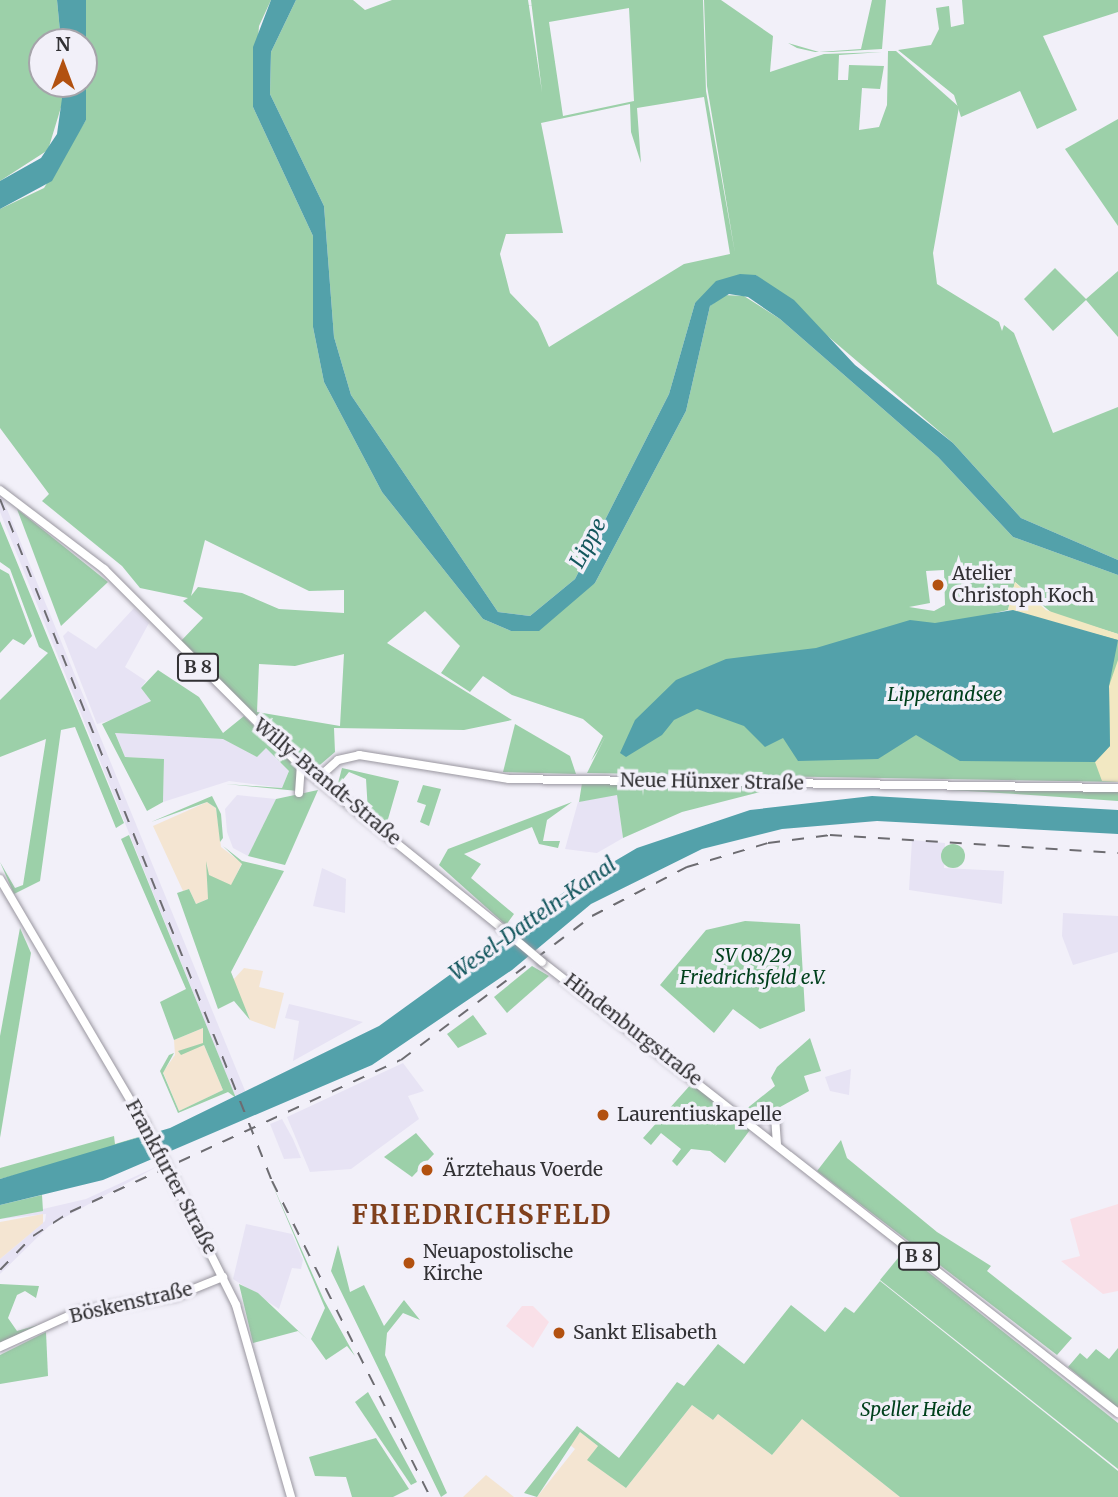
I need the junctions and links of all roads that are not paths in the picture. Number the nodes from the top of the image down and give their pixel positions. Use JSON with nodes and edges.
{"nodes":[{"id":1,"x":0,"y":490,"type":"edge"},
{"id":2,"x":301,"y":766,"type":"junction"},
{"id":3,"x":317,"y":779,"type":"junction"},
{"id":4,"x":1118,"y":788,"type":"edge"},
{"id":5,"x":299,"y":793,"type":"dead end"},
{"id":6,"x":0,"y":879,"type":"edge"},
{"id":7,"x":501,"y":927,"type":"joint"},
{"id":8,"x":747,"y":1120,"type":"junction"},
{"id":9,"x":777,"y":1144,"type":"junction"},
{"id":10,"x":223,"y":1276,"type":"junction"},
{"id":11,"x":0,"y":1347,"type":"edge"},
{"id":12,"x":1118,"y":1413,"type":"edge"},
{"id":13,"x":291,"y":1497,"type":"edge"}],
"edges":[{"from":1,"to":2,"type":"main road","name":"Willy-Brandt-Straße","number":"B 8"},
{"from":2,"to":3,"type":"main road","name":"Willy-Brandt-Straße","number":"B 8"},
{"from":2,"to":5,"type":"main road"},
{"from":3,"to":4,"type":"main road","name":"Neue Hünxer Straße"},
{"from":3,"to":7,"type":"main road","name":"Willy-Brandt-Straße","number":"B 8"},
{"from":6,"to":10,"type":"main road","name":"Frankfurter Straße","bridge":true},
{"from":7,"to":8,"type":"main road","name":"Hindenburgstraße","number":"B 8","bridge":true},
{"from":8,"to":9,"type":"main road","name":"Hindenburgstraße","number":"B 8"},
{"from":8,"to":9,"type":"main road"},
{"from":9,"to":12,"type":"main road","name":"Hindenburgstraße","number":"B 8"},
{"from":10,"to":11,"type":"main road","name":"Böskenstraße"},
{"from":10,"to":13,"type":"main road","name":"Frankfurter Straße"}]}
